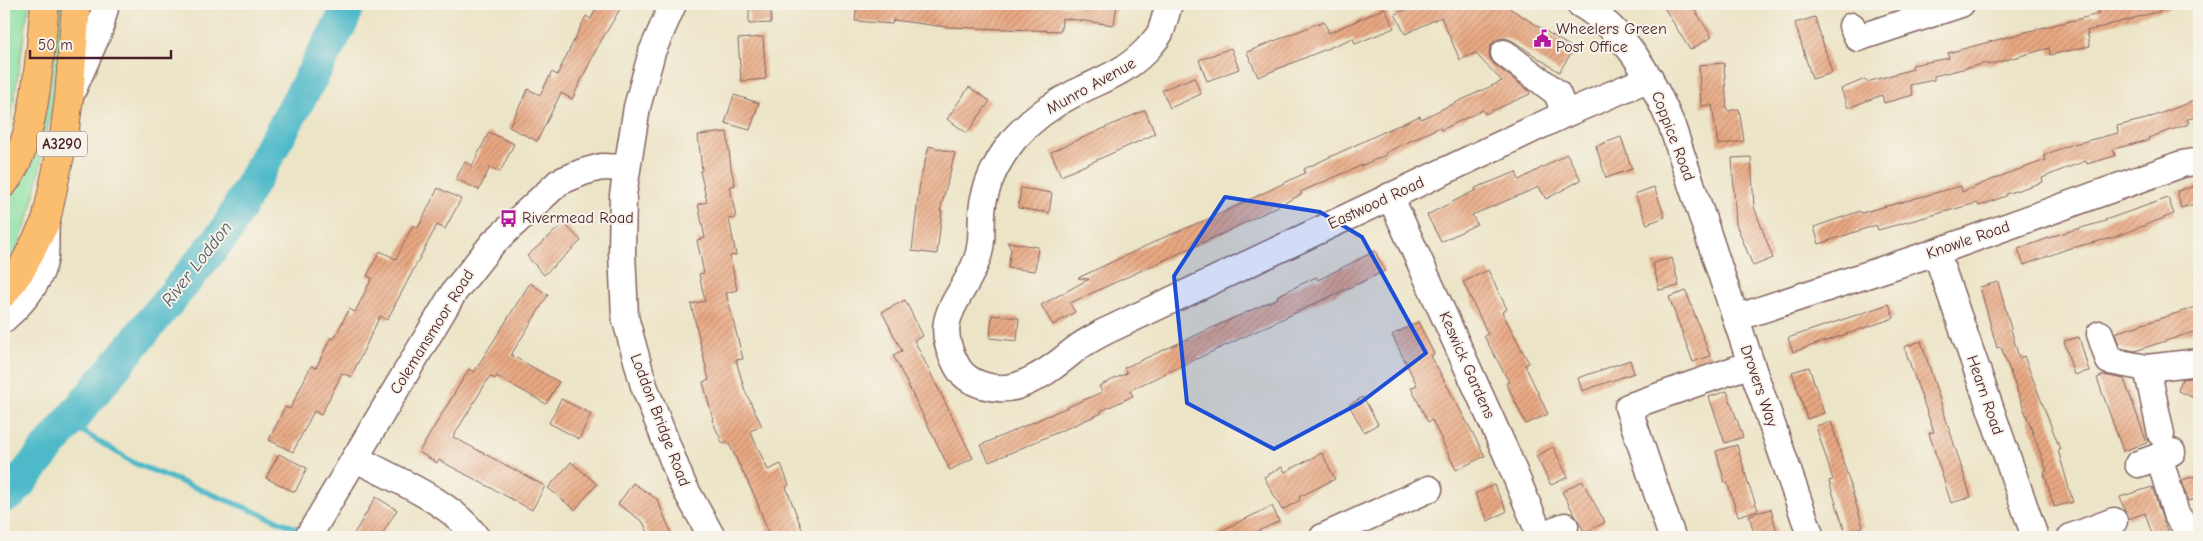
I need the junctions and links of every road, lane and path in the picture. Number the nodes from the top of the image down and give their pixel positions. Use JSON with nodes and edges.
{"nodes":[{"id":1,"x":45,"y":4,"type":"edge"},
{"id":2,"x":76,"y":4,"type":"edge"},
{"id":3,"x":106,"y":4,"type":"edge"},
{"id":4,"x":673,"y":4,"type":"edge"},
{"id":5,"x":1169,"y":4,"type":"edge"},
{"id":6,"x":1580,"y":4,"type":"edge"},
{"id":7,"x":1961,"y":4,"type":"edge"},
{"id":8,"x":1857,"y":39,"type":"dead end"},
{"id":9,"x":1504,"y":53,"type":"dead end"},
{"id":10,"x":1650,"y":78,"type":"junction"},
{"id":11,"x":70,"y":98,"type":"junction"},
{"id":12,"x":1565,"y":114,"type":"junction"},
{"id":13,"x":2199,"y":160,"type":"edge"},
{"id":14,"x":627,"y":168,"type":"junction"},
{"id":15,"x":4,"y":183,"type":"edge"},
{"id":16,"x":1390,"y":196,"type":"junction"},
{"id":17,"x":46,"y":220,"type":"junction"},
{"id":18,"x":1708,"y":235,"type":"joint"},
{"id":19,"x":1936,"y":252,"type":"junction"},
{"id":20,"x":4,"y":293,"type":"edge"},
{"id":21,"x":1736,"y":318,"type":"junction"},
{"id":22,"x":4,"y":319,"type":"edge"},
{"id":23,"x":1104,"y":332,"type":"joint"},
{"id":24,"x":2100,"y":334,"type":"dead end"},
{"id":25,"x":2199,"y":362,"type":"edge"},
{"id":26,"x":1751,"y":364,"type":"junction"},
{"id":27,"x":2147,"y":368,"type":"junction"},
{"id":28,"x":355,"y":458,"type":"junction"},
{"id":29,"x":1429,"y":489,"type":"dead end"},
{"id":30,"x":2114,"y":521,"type":"dead end"},
{"id":31,"x":1565,"y":526,"type":"dead end"},
{"id":32,"x":2199,"y":532,"type":"edge"},
{"id":33,"x":1538,"y":536,"type":"edge"},
{"id":34,"x":308,"y":537,"type":"edge"},
{"id":35,"x":476,"y":537,"type":"edge"},
{"id":36,"x":712,"y":537,"type":"edge"},
{"id":37,"x":1323,"y":537,"type":"edge"},
{"id":38,"x":1672,"y":537,"type":"edge"},
{"id":39,"x":1812,"y":537,"type":"edge"},
{"id":40,"x":2035,"y":537,"type":"edge"},
{"id":41,"x":2071,"y":537,"type":"edge"},
{"id":42,"x":2194,"y":537,"type":"edge"}],
"edges":[{"from":1,"to":15,"type":"main road","number":"A3290"},
{"from":2,"to":11,"type":"main road","number":"A3290"},
{"from":3,"to":11,"type":"street"},
{"from":4,"to":14,"type":"street","name":"Loddon Bridge Road"},
{"from":5,"to":23,"type":"street","name":"Munro Avenue"},
{"from":6,"to":10,"type":"street","name":"Coppice Road"},
{"from":7,"to":8,"type":"street"},
{"from":9,"to":12,"type":"street"},
{"from":10,"to":12,"type":"street","name":"Eastwood Road"},
{"from":10,"to":18,"type":"street","name":"Coppice Road"},
{"from":11,"to":17,"type":"main road","number":"A3290"},
{"from":12,"to":16,"type":"street","name":"Eastwood Road"},
{"from":13,"to":19,"type":"street","name":"Knowle Road"},
{"from":14,"to":28,"type":"street","name":"Colemansmoor Road"},
{"from":14,"to":36,"type":"street","name":"Loddon Bridge Road"},
{"from":16,"to":23,"type":"street","name":"Eastwood Road"},
{"from":16,"to":33,"type":"street","name":"Keswick Gardens"},
{"from":17,"to":20,"type":"main road","number":"A3290"},
{"from":17,"to":22,"type":"street"},
{"from":18,"to":21,"type":"street","name":"Drovers Way"},
{"from":19,"to":21,"type":"street","name":"Knowle Road"},
{"from":19,"to":40,"type":"street","name":"Hearn Road"},
{"from":21,"to":26,"type":"street","name":"Drovers Way"},
{"from":24,"to":27,"type":"street"},
{"from":25,"to":27,"type":"street"},
{"from":26,"to":38,"type":"street"},
{"from":26,"to":39,"type":"street","name":"Drovers Way"},
{"from":27,"to":42,"type":"street"},
{"from":28,"to":34,"type":"street","name":"Colemansmoor Road"},
{"from":28,"to":35,"type":"street"},
{"from":29,"to":37,"type":"street"},
{"from":30,"to":41,"type":"street"},
{"from":31,"to":33,"type":"street","name":"Keswick Gardens"},
{"from":32,"to":42,"type":"street"}]}
